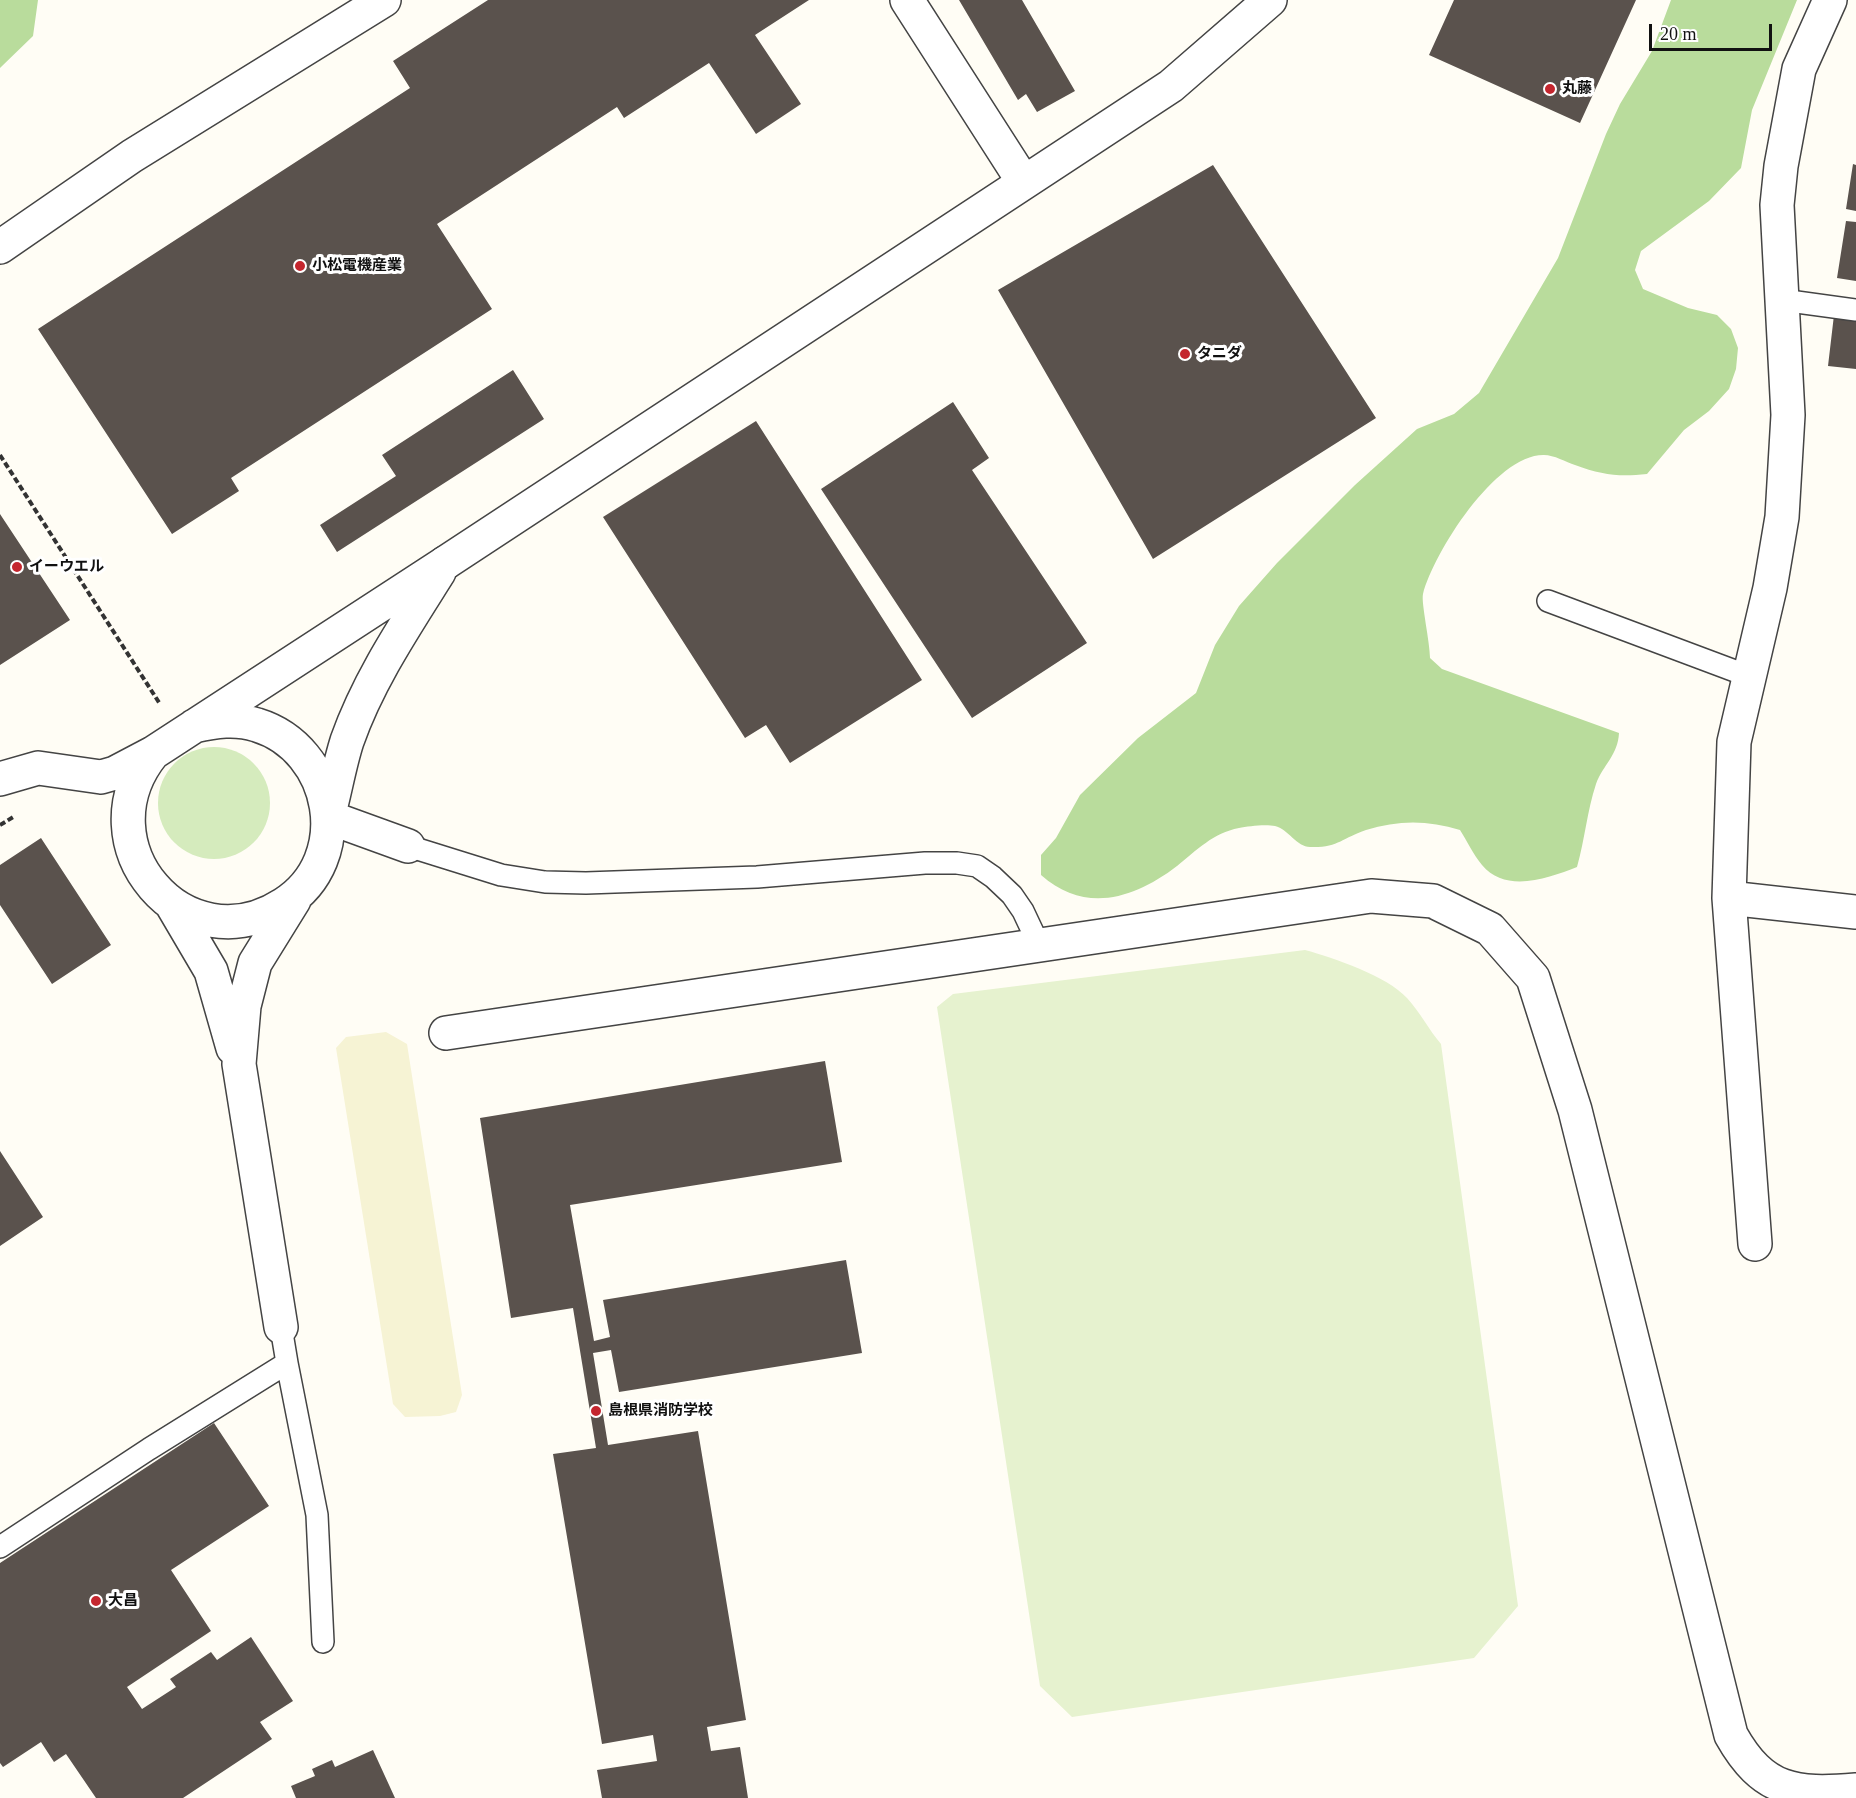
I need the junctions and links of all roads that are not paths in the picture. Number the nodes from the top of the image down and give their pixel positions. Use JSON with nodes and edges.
{"nodes":[{"id":1,"x":384,"y":0,"type":"edge"},
{"id":2,"x":907,"y":0,"type":"edge"},
{"id":3,"x":1270,"y":0,"type":"edge"},
{"id":4,"x":1830,"y":0,"type":"edge"},
{"id":5,"x":1023,"y":181,"type":"junction"},
{"id":6,"x":0,"y":247,"type":"edge"},
{"id":7,"x":1782,"y":300,"type":"junction"},
{"id":8,"x":1856,"y":310,"type":"edge"},
{"id":9,"x":444,"y":563,"type":"junction"},
{"id":10,"x":1548,"y":601,"type":"dead end"},
{"id":11,"x":1751,"y":677,"type":"junction"},
{"id":12,"x":194,"y":726,"type":"junction"},
{"id":13,"x":153,"y":753,"type":"junction"},
{"id":14,"x":0,"y":779,"type":"edge"},
{"id":15,"x":328,"y":817,"type":"junction"},
{"id":16,"x":408,"y":846,"type":"joint"},
{"id":17,"x":300,"y":891,"type":"junction"},
{"id":18,"x":1729,"y":898,"type":"junction"},
{"id":19,"x":171,"y":903,"type":"junction"},
{"id":20,"x":1856,"y":912,"type":"edge"},
{"id":21,"x":1039,"y":945,"type":"junction"},
{"id":22,"x":446,"y":1033,"type":"dead end"},
{"id":23,"x":239,"y":1064,"type":"junction"},
{"id":24,"x":1755,"y":1244,"type":"dead end"},
{"id":25,"x":281,"y":1327,"type":"joint"},
{"id":26,"x":287,"y":1363,"type":"junction"},
{"id":27,"x":0,"y":1547,"type":"edge"},
{"id":28,"x":323,"y":1642,"type":"dead end"},
{"id":29,"x":1856,"y":1790,"type":"edge"}],
"edges":[{"from":1,"to":6,"type":"street"},
{"from":2,"to":5,"type":"street"},
{"from":3,"to":5,"type":"street"},
{"from":4,"to":7,"type":"street"},
{"from":5,"to":9,"type":"street"},
{"from":7,"to":8,"type":"lane"},
{"from":7,"to":11,"type":"street"},
{"from":9,"to":12,"type":"street"},
{"from":9,"to":15,"type":"street"},
{"from":10,"to":11,"type":"lane"},
{"from":11,"to":18,"type":"street"},
{"from":12,"to":13,"type":"street"},
{"from":12,"to":15,"type":"street"},
{"from":13,"to":14,"type":"street"},
{"from":13,"to":19,"type":"street"},
{"from":15,"to":16,"type":"street"},
{"from":15,"to":17,"type":"street"},
{"from":16,"to":21,"type":"lane"},
{"from":17,"to":19,"type":"street"},
{"from":17,"to":23,"type":"street"},
{"from":18,"to":20,"type":"street"},
{"from":18,"to":24,"type":"street"},
{"from":19,"to":23,"type":"street"},
{"from":21,"to":22,"type":"street"},
{"from":21,"to":29,"type":"street"},
{"from":23,"to":25,"type":"street"},
{"from":25,"to":26,"type":"lane"},
{"from":26,"to":27,"type":"lane"},
{"from":26,"to":28,"type":"lane"}]}
